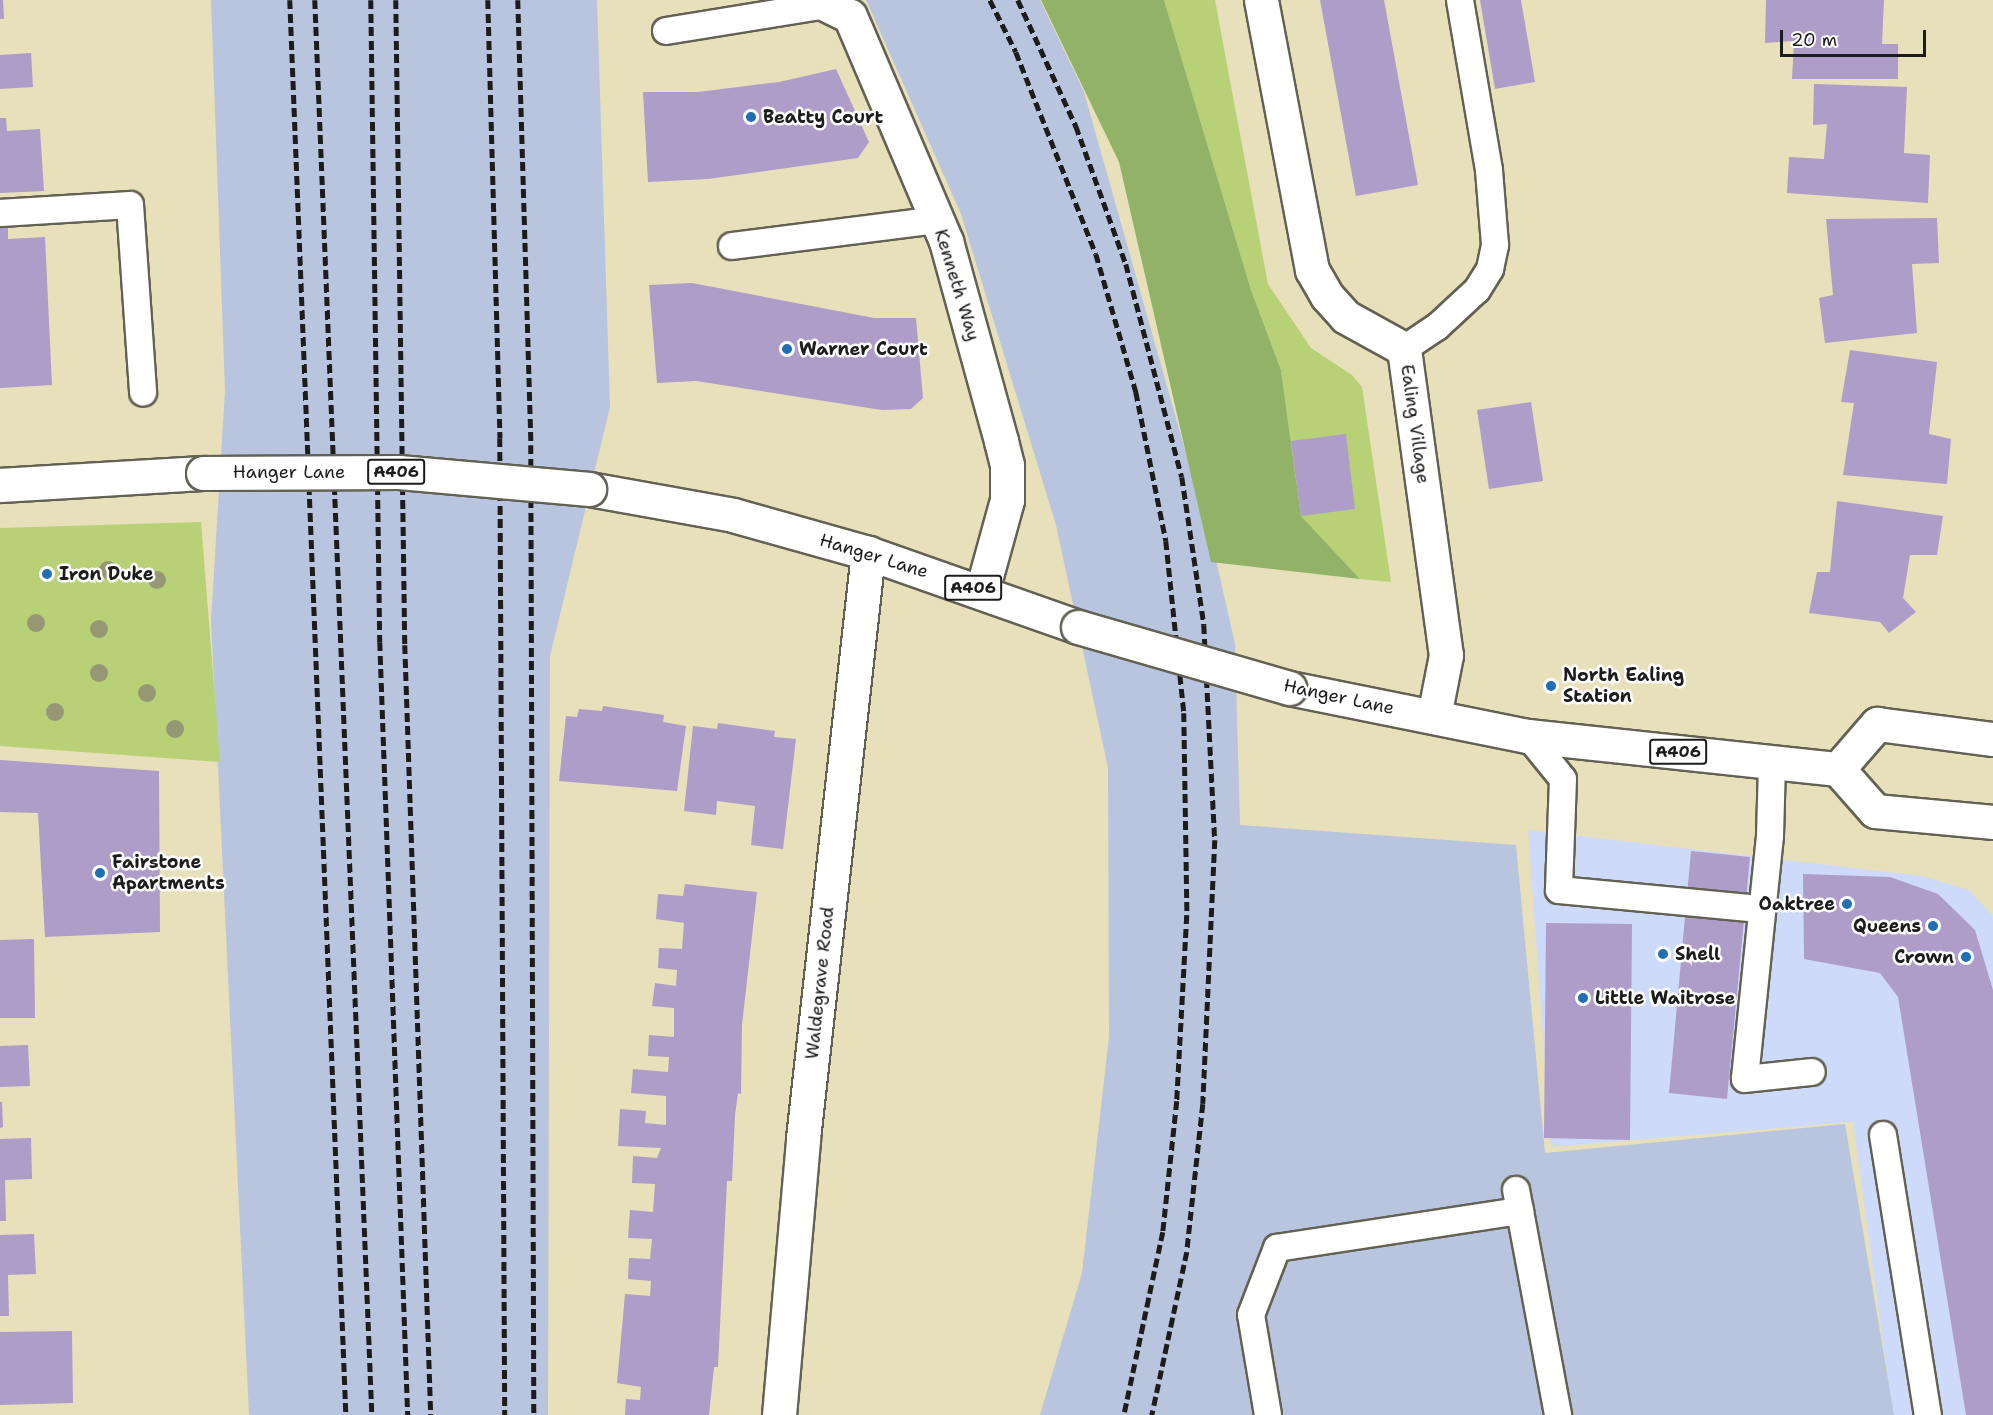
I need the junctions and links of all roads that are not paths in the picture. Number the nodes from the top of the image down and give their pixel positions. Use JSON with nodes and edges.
{"nodes":[{"id":1,"x":1261,"y":0,"type":"edge"},
{"id":2,"x":1460,"y":0,"type":"edge"},
{"id":3,"x":841,"y":7,"type":"edge"},
{"id":4,"x":666,"y":31,"type":"dead end"},
{"id":5,"x":0,"y":213,"type":"edge"},
{"id":6,"x":936,"y":220,"type":"junction"},
{"id":7,"x":732,"y":246,"type":"dead end"},
{"id":8,"x":1404,"y":349,"type":"junction"},
{"id":9,"x":143,"y":393,"type":"dead end"},
{"id":10,"x":0,"y":485,"type":"edge"},
{"id":11,"x":868,"y":553,"type":"junction"},
{"id":12,"x":982,"y":591,"type":"junction"},
{"id":13,"x":1434,"y":716,"type":"junction"},
{"id":14,"x":1528,"y":736,"type":"junction"},
{"id":15,"x":1993,"y":739,"type":"edge"},
{"id":16,"x":1772,"y":764,"type":"junction"},
{"id":17,"x":1838,"y":769,"type":"junction"},
{"id":18,"x":1993,"y":822,"type":"edge"},
{"id":19,"x":1761,"y":909,"type":"junction"},
{"id":20,"x":1812,"y":1072,"type":"dead end"},
{"id":21,"x":1883,"y":1135,"type":"dead end"},
{"id":22,"x":780,"y":1415,"type":"edge"},
{"id":23,"x":1268,"y":1415,"type":"edge"},
{"id":24,"x":1558,"y":1415,"type":"edge"},
{"id":25,"x":1928,"y":1415,"type":"edge"}],
"edges":[{"from":1,"to":8,"type":"main road","name":"Ealing Village"},
{"from":2,"to":8,"type":"lane"},
{"from":3,"to":4,"type":"lane"},
{"from":3,"to":6,"type":"main road","name":"Kenneth Way"},
{"from":5,"to":9,"type":"lane"},
{"from":6,"to":7,"type":"lane"},
{"from":6,"to":12,"type":"main road","name":"Kenneth Way"},
{"from":8,"to":13,"type":"main road","name":"Ealing Village"},
{"from":10,"to":11,"type":"main road","name":"Hanger Lane","number":"A406","bridge":true},
{"from":11,"to":12,"type":"main road","name":"Hanger Lane","number":"A406"},
{"from":11,"to":22,"type":"main road","name":"Waldegrave Road"},
{"from":12,"to":13,"type":"main road","name":"Hanger Lane","number":"A406","bridge":true},
{"from":13,"to":14,"type":"main road","name":"Hanger Lane","number":"A406"},
{"from":14,"to":16,"type":"main road","name":"Hanger Lane","number":"A406"},
{"from":14,"to":19,"type":"lane"},
{"from":15,"to":17,"type":"main road"},
{"from":16,"to":17,"type":"main road","name":"Hanger Lane","number":"A406"},
{"from":16,"to":19,"type":"lane"},
{"from":17,"to":18,"type":"main road"},
{"from":19,"to":20,"type":"lane"},
{"from":21,"to":25,"type":"lane"},
{"from":23,"to":24,"type":"lane"}]}
